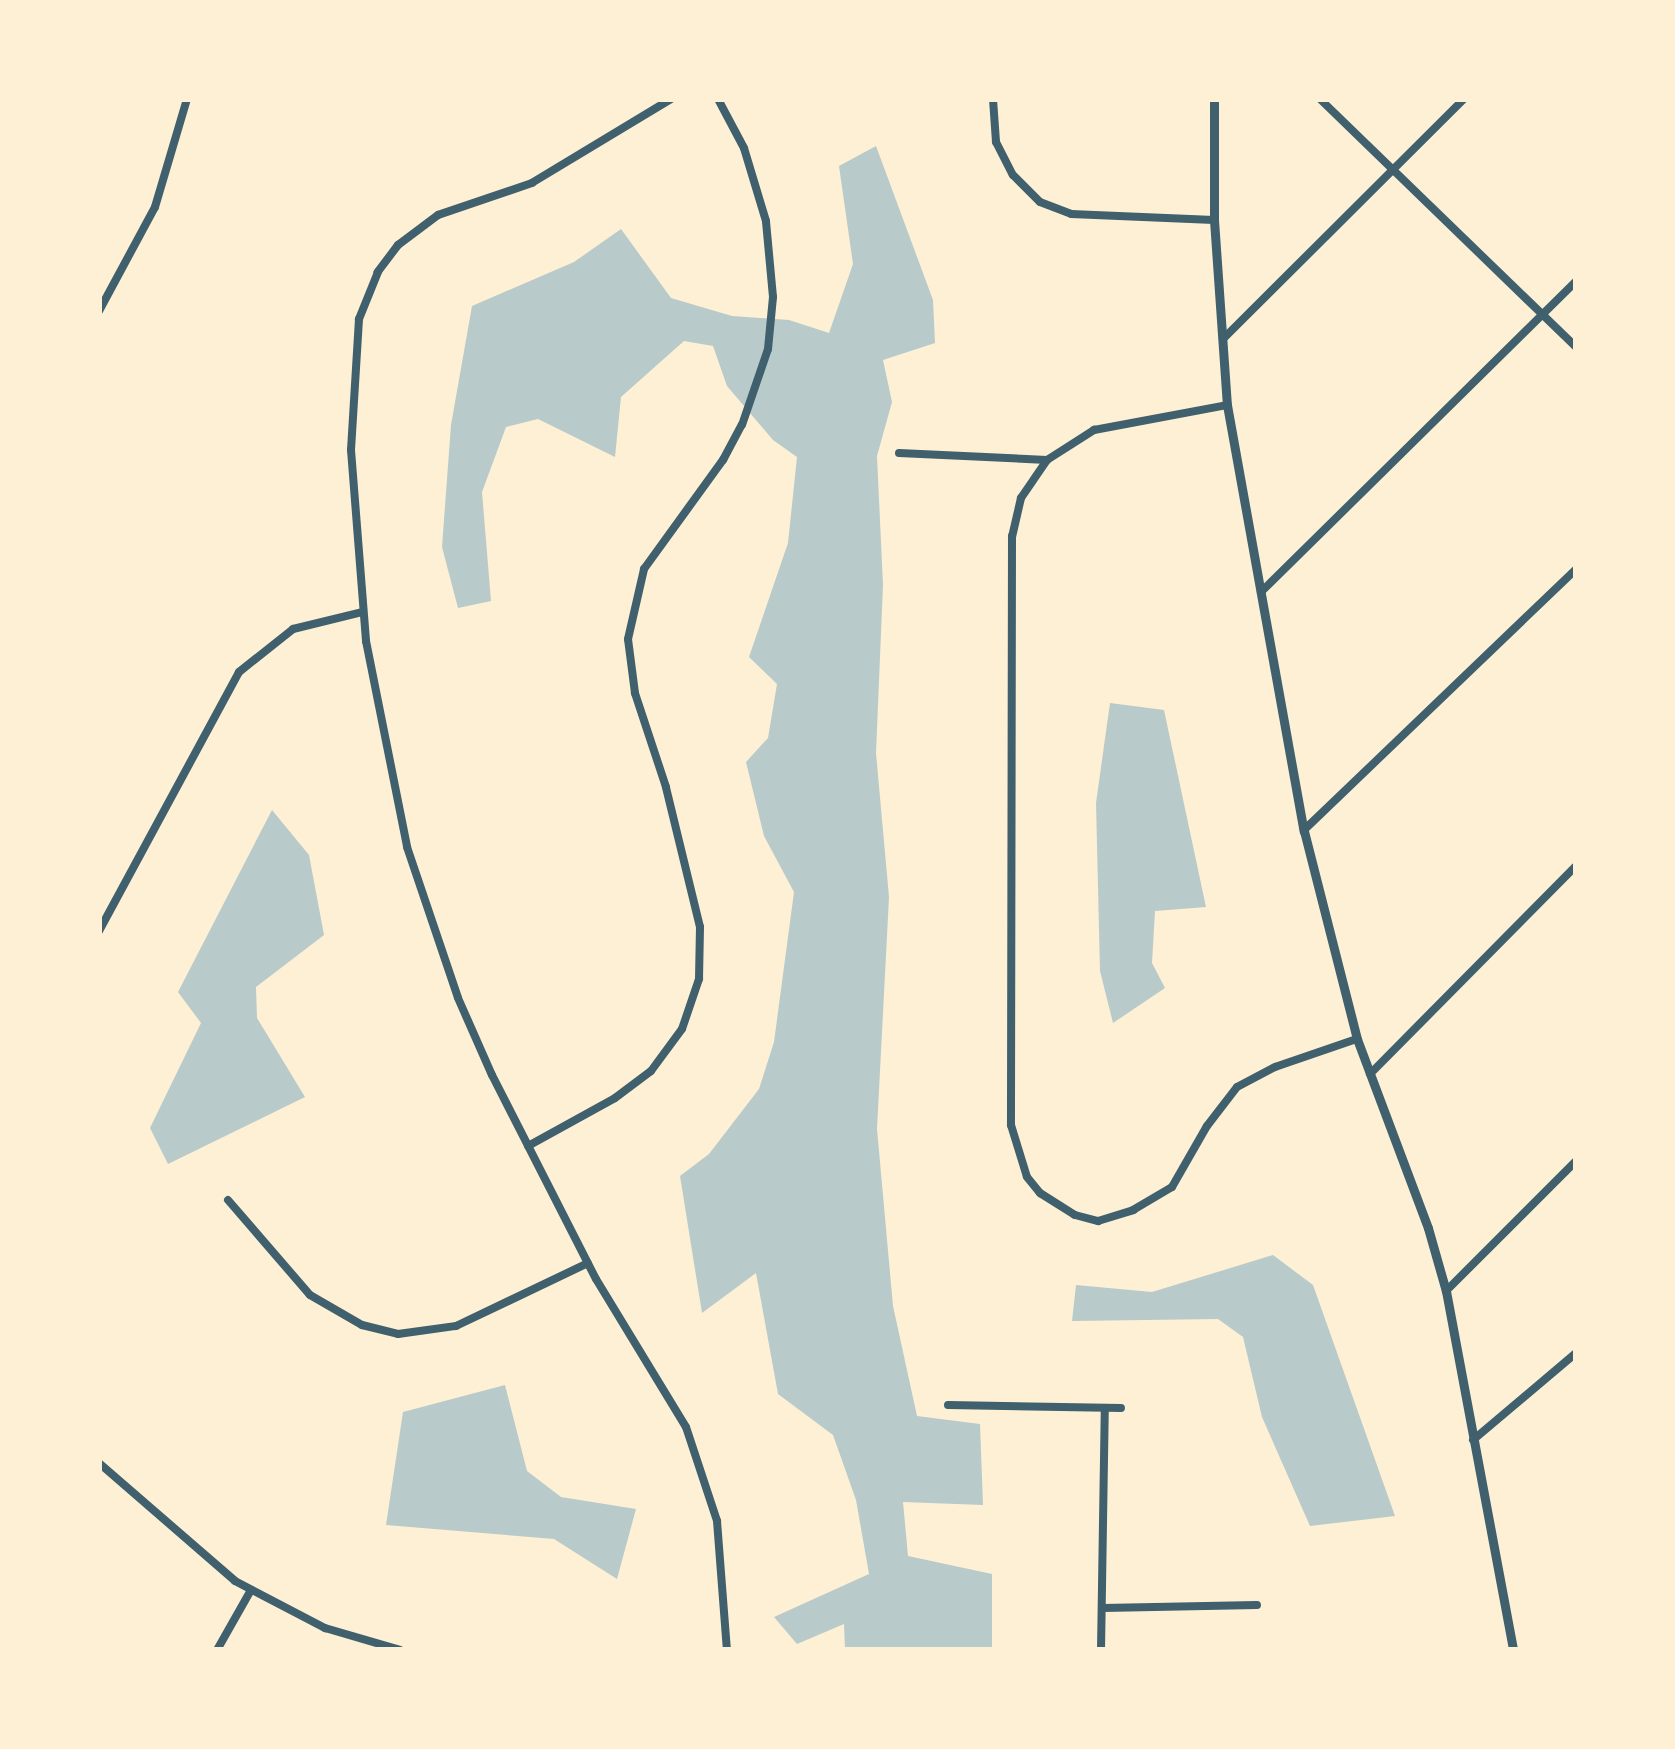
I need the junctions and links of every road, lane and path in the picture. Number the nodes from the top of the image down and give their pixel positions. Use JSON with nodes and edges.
{"nodes":[{"id":1,"x":187,"y":99,"type":"edge"},
{"id":2,"x":671,"y":99,"type":"edge"},
{"id":3,"x":718,"y":99,"type":"edge"},
{"id":4,"x":993,"y":99,"type":"edge"},
{"id":5,"x":1214,"y":99,"type":"edge"},
{"id":6,"x":1320,"y":99,"type":"edge"},
{"id":7,"x":1464,"y":99,"type":"edge"},
{"id":8,"x":1394,"y":169,"type":"junction"},
{"id":9,"x":1214,"y":220,"type":"junction"},
{"id":10,"x":1576,"y":281,"type":"edge"},
{"id":11,"x":99,"y":311,"type":"edge"},
{"id":12,"x":1543,"y":315,"type":"junction"},
{"id":13,"x":1221,"y":341,"type":"junction"},
{"id":14,"x":1576,"y":347,"type":"edge"},
{"id":15,"x":1227,"y":405,"type":"junction"},
{"id":16,"x":899,"y":454,"type":"dead end"},
{"id":17,"x":1047,"y":460,"type":"junction"},
{"id":18,"x":1576,"y":569,"type":"edge"},
{"id":19,"x":1261,"y":592,"type":"junction"},
{"id":20,"x":362,"y":612,"type":"junction"},
{"id":21,"x":1304,"y":831,"type":"junction"},
{"id":22,"x":1576,"y":866,"type":"edge"},
{"id":23,"x":99,"y":931,"type":"edge"},
{"id":24,"x":1357,"y":1039,"type":"junction"},
{"id":25,"x":1370,"y":1074,"type":"junction"},
{"id":26,"x":528,"y":1146,"type":"junction"},
{"id":27,"x":1576,"y":1161,"type":"edge"},
{"id":28,"x":228,"y":1200,"type":"dead end"},
{"id":29,"x":588,"y":1263,"type":"junction"},
{"id":30,"x":1446,"y":1292,"type":"junction"},
{"id":31,"x":1576,"y":1353,"type":"edge"},
{"id":32,"x":948,"y":1405,"type":"dead end"},
{"id":33,"x":1105,"y":1408,"type":"junction"},
{"id":34,"x":1121,"y":1408,"type":"dead end"},
{"id":35,"x":1473,"y":1440,"type":"junction"},
{"id":36,"x":99,"y":1463,"type":"edge"},
{"id":37,"x":251,"y":1590,"type":"junction"},
{"id":38,"x":1256,"y":1605,"type":"dead end"},
{"id":39,"x":1103,"y":1608,"type":"junction"},
{"id":40,"x":217,"y":1650,"type":"edge"},
{"id":41,"x":400,"y":1650,"type":"edge"},
{"id":42,"x":727,"y":1650,"type":"edge"},
{"id":43,"x":1102,"y":1650,"type":"edge"},
{"id":44,"x":1513,"y":1650,"type":"edge"}],
"edges":[{"from":1,"to":11,"type":"street"},
{"from":2,"to":20,"type":"street"},
{"from":3,"to":26,"type":"street"},
{"from":4,"to":9,"type":"street"},
{"from":5,"to":9,"type":"street"},
{"from":6,"to":8,"type":"street"},
{"from":7,"to":8,"type":"street"},
{"from":8,"to":12,"type":"street"},
{"from":8,"to":13,"type":"street"},
{"from":9,"to":13,"type":"street"},
{"from":10,"to":12,"type":"street"},
{"from":12,"to":14,"type":"street"},
{"from":12,"to":19,"type":"street"},
{"from":13,"to":15,"type":"street"},
{"from":15,"to":17,"type":"street"},
{"from":15,"to":19,"type":"street"},
{"from":16,"to":17,"type":"street"},
{"from":17,"to":24,"type":"street"},
{"from":18,"to":21,"type":"street"},
{"from":19,"to":21,"type":"street"},
{"from":20,"to":23,"type":"street"},
{"from":20,"to":26,"type":"street"},
{"from":21,"to":24,"type":"street"},
{"from":22,"to":25,"type":"street"},
{"from":24,"to":25,"type":"street"},
{"from":25,"to":30,"type":"street"},
{"from":26,"to":29,"type":"street"},
{"from":27,"to":30,"type":"street"},
{"from":28,"to":29,"type":"street"},
{"from":29,"to":42,"type":"street"},
{"from":30,"to":35,"type":"street"},
{"from":31,"to":35,"type":"street"},
{"from":32,"to":33,"type":"street"},
{"from":33,"to":34,"type":"street"},
{"from":33,"to":39,"type":"street"},
{"from":35,"to":44,"type":"street"},
{"from":36,"to":37,"type":"street"},
{"from":37,"to":40,"type":"street"},
{"from":37,"to":41,"type":"street"},
{"from":38,"to":39,"type":"street"},
{"from":39,"to":43,"type":"street"}]}
